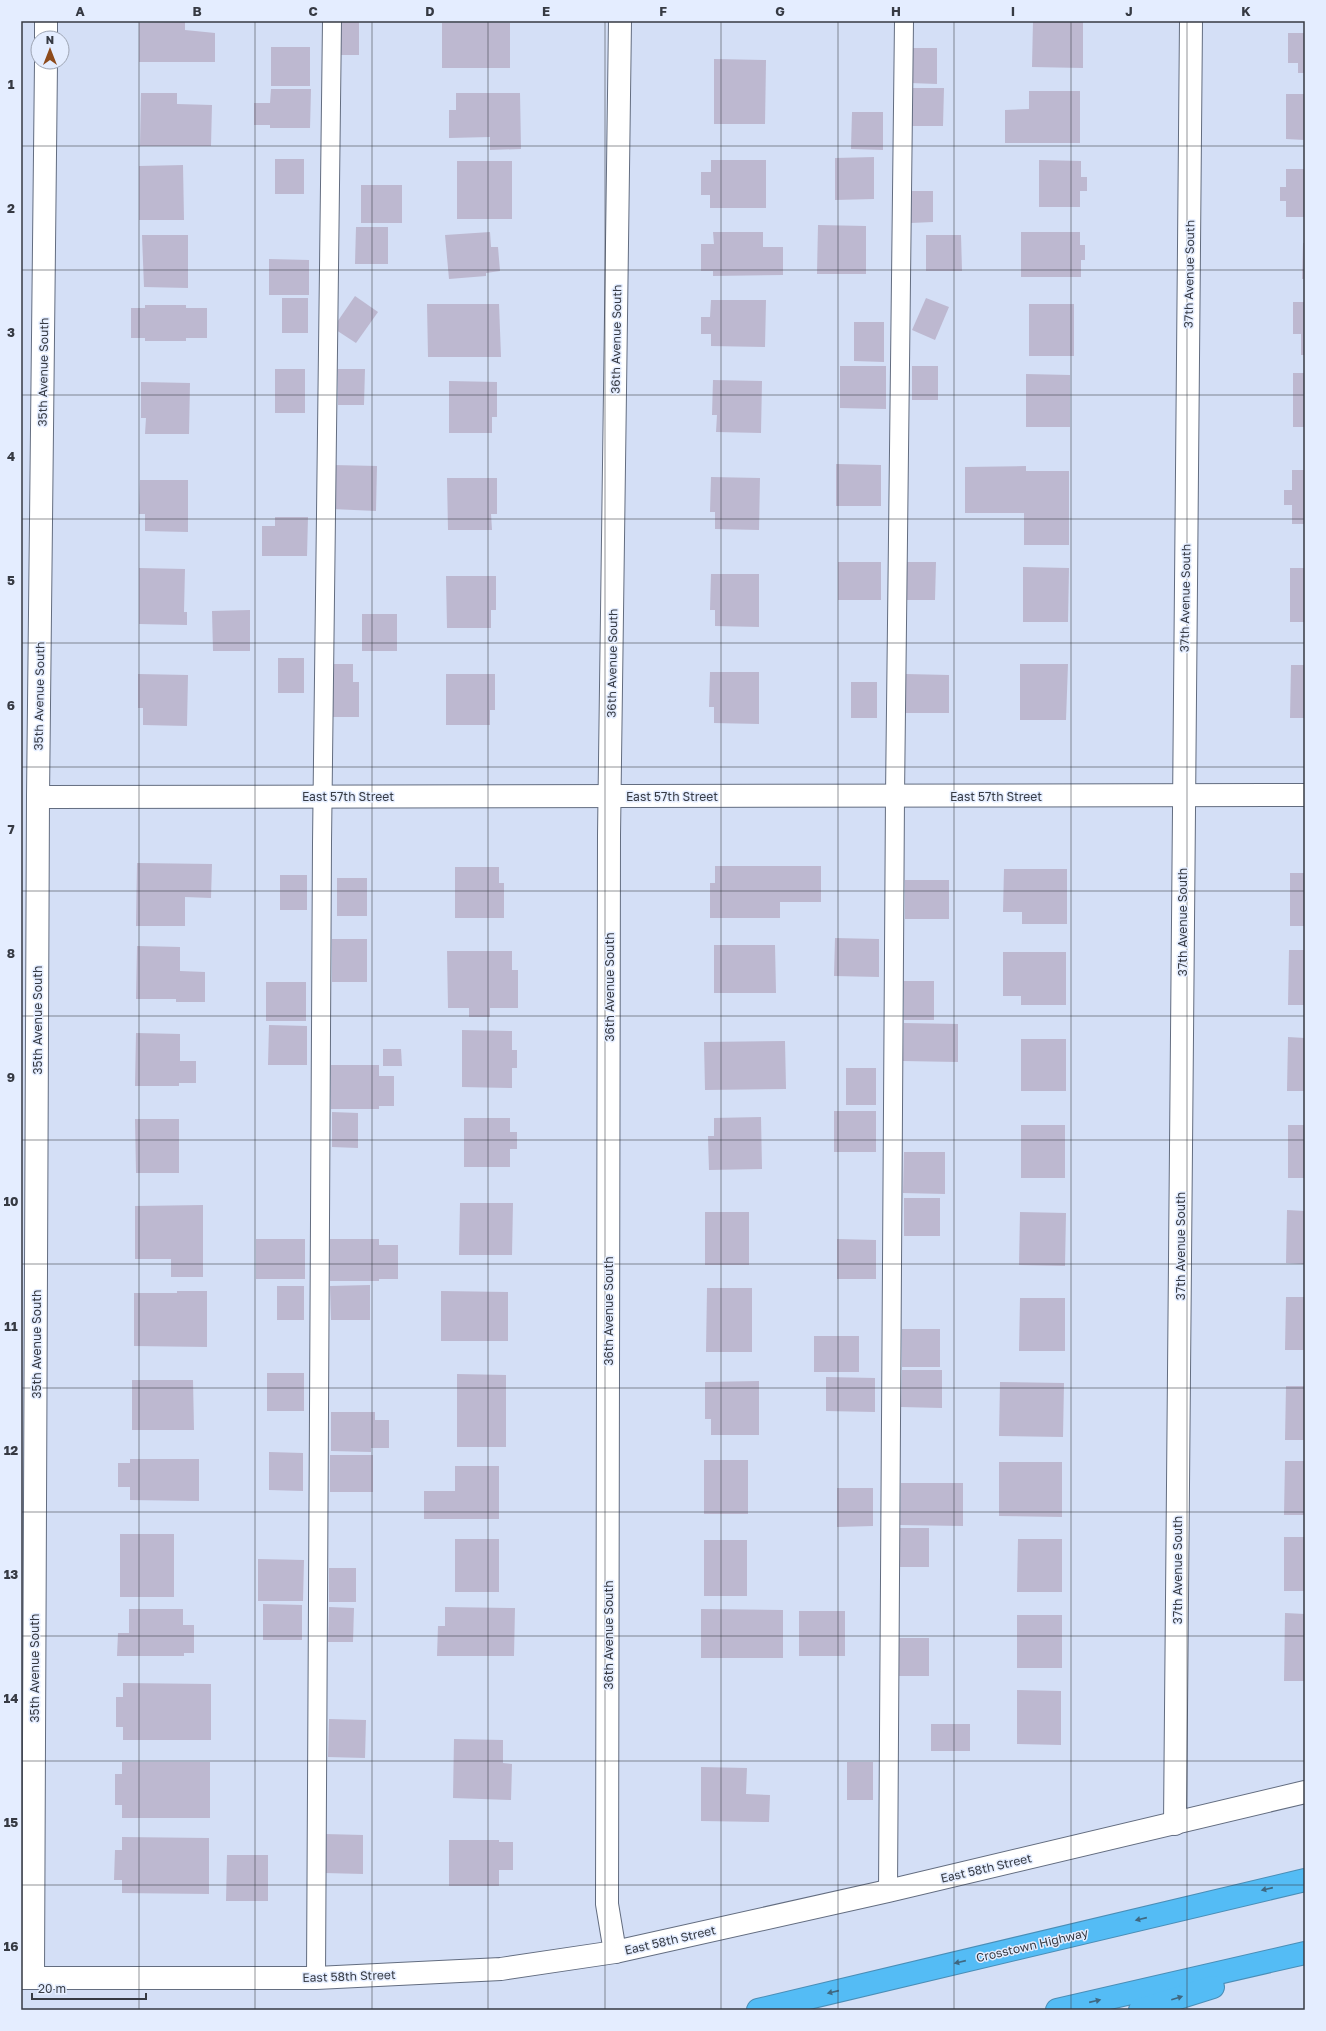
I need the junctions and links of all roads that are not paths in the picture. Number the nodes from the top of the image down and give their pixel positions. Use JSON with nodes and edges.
{"nodes":[{"id":1,"x":332,"y":21,"type":"edge"},
{"id":2,"x":620,"y":21,"type":"edge"},
{"id":3,"x":904,"y":21,"type":"edge"},
{"id":4,"x":1191,"y":21,"type":"edge"},
{"id":5,"x":46,"y":70,"type":"edge"},
{"id":6,"x":1184,"y":795,"type":"junction"},
{"id":7,"x":1305,"y":795,"type":"edge"},
{"id":8,"x":322,"y":796,"type":"junction"},
{"id":9,"x":895,"y":796,"type":"junction"},
{"id":10,"x":38,"y":797,"type":"junction"},
{"id":11,"x":610,"y":797,"type":"junction"},
{"id":12,"x":1305,"y":1792,"type":"edge"},
{"id":13,"x":1175,"y":1824,"type":"junction"},
{"id":14,"x":1305,"y":1880,"type":"edge"},
{"id":15,"x":888,"y":1891,"type":"junction"},
{"id":16,"x":615,"y":1952,"type":"junction"},
{"id":17,"x":1305,"y":1953,"type":"edge"},
{"id":18,"x":1305,"y":1959,"type":"edge"},
{"id":19,"x":27,"y":1978,"type":"edge"},
{"id":20,"x":316,"y":1978,"type":"junction"},
{"id":21,"x":758,"y":2010,"type":"edge"},
{"id":22,"x":1057,"y":2010,"type":"edge"},
{"id":23,"x":1140,"y":2010,"type":"edge"}],
"edges":[{"from":1,"to":8,"type":"lane"},
{"from":2,"to":11,"type":"street","name":"36th Avenue South"},
{"from":3,"to":9,"type":"lane"},
{"from":4,"to":6,"type":"street","name":"37th Avenue South"},
{"from":5,"to":10,"type":"street","name":"35th Avenue South"},
{"from":6,"to":7,"type":"street","name":"East 57th Street"},
{"from":6,"to":9,"type":"street","name":"East 57th Street"},
{"from":6,"to":13,"type":"street","name":"37th Avenue South"},
{"from":8,"to":10,"type":"street","name":"East 57th Street"},
{"from":8,"to":11,"type":"street","name":"East 57th Street"},
{"from":8,"to":20,"type":"lane"},
{"from":9,"to":11,"type":"street","name":"East 57th Street"},
{"from":9,"to":15,"type":"lane"},
{"from":10,"to":19,"type":"street","name":"35th Avenue South"},
{"from":11,"to":16,"type":"street","name":"36th Avenue South"},
{"from":12,"to":13,"type":"street","name":"East 58th Street"},
{"from":13,"to":15,"type":"street","name":"East 58th Street"},
{"from":14,"to":21,"type":"highway","name":"Crosstown Highway","one_way":true},
{"from":15,"to":16,"type":"street","name":"East 58th Street"},
{"from":16,"to":20,"type":"street","name":"East 58th Street"},
{"from":22,"to":17,"type":"highway","one_way":true},
{"from":23,"to":18,"type":"highway","one_way":true},
{"from":19,"to":20,"type":"street","name":"East 58th Street"}]}
